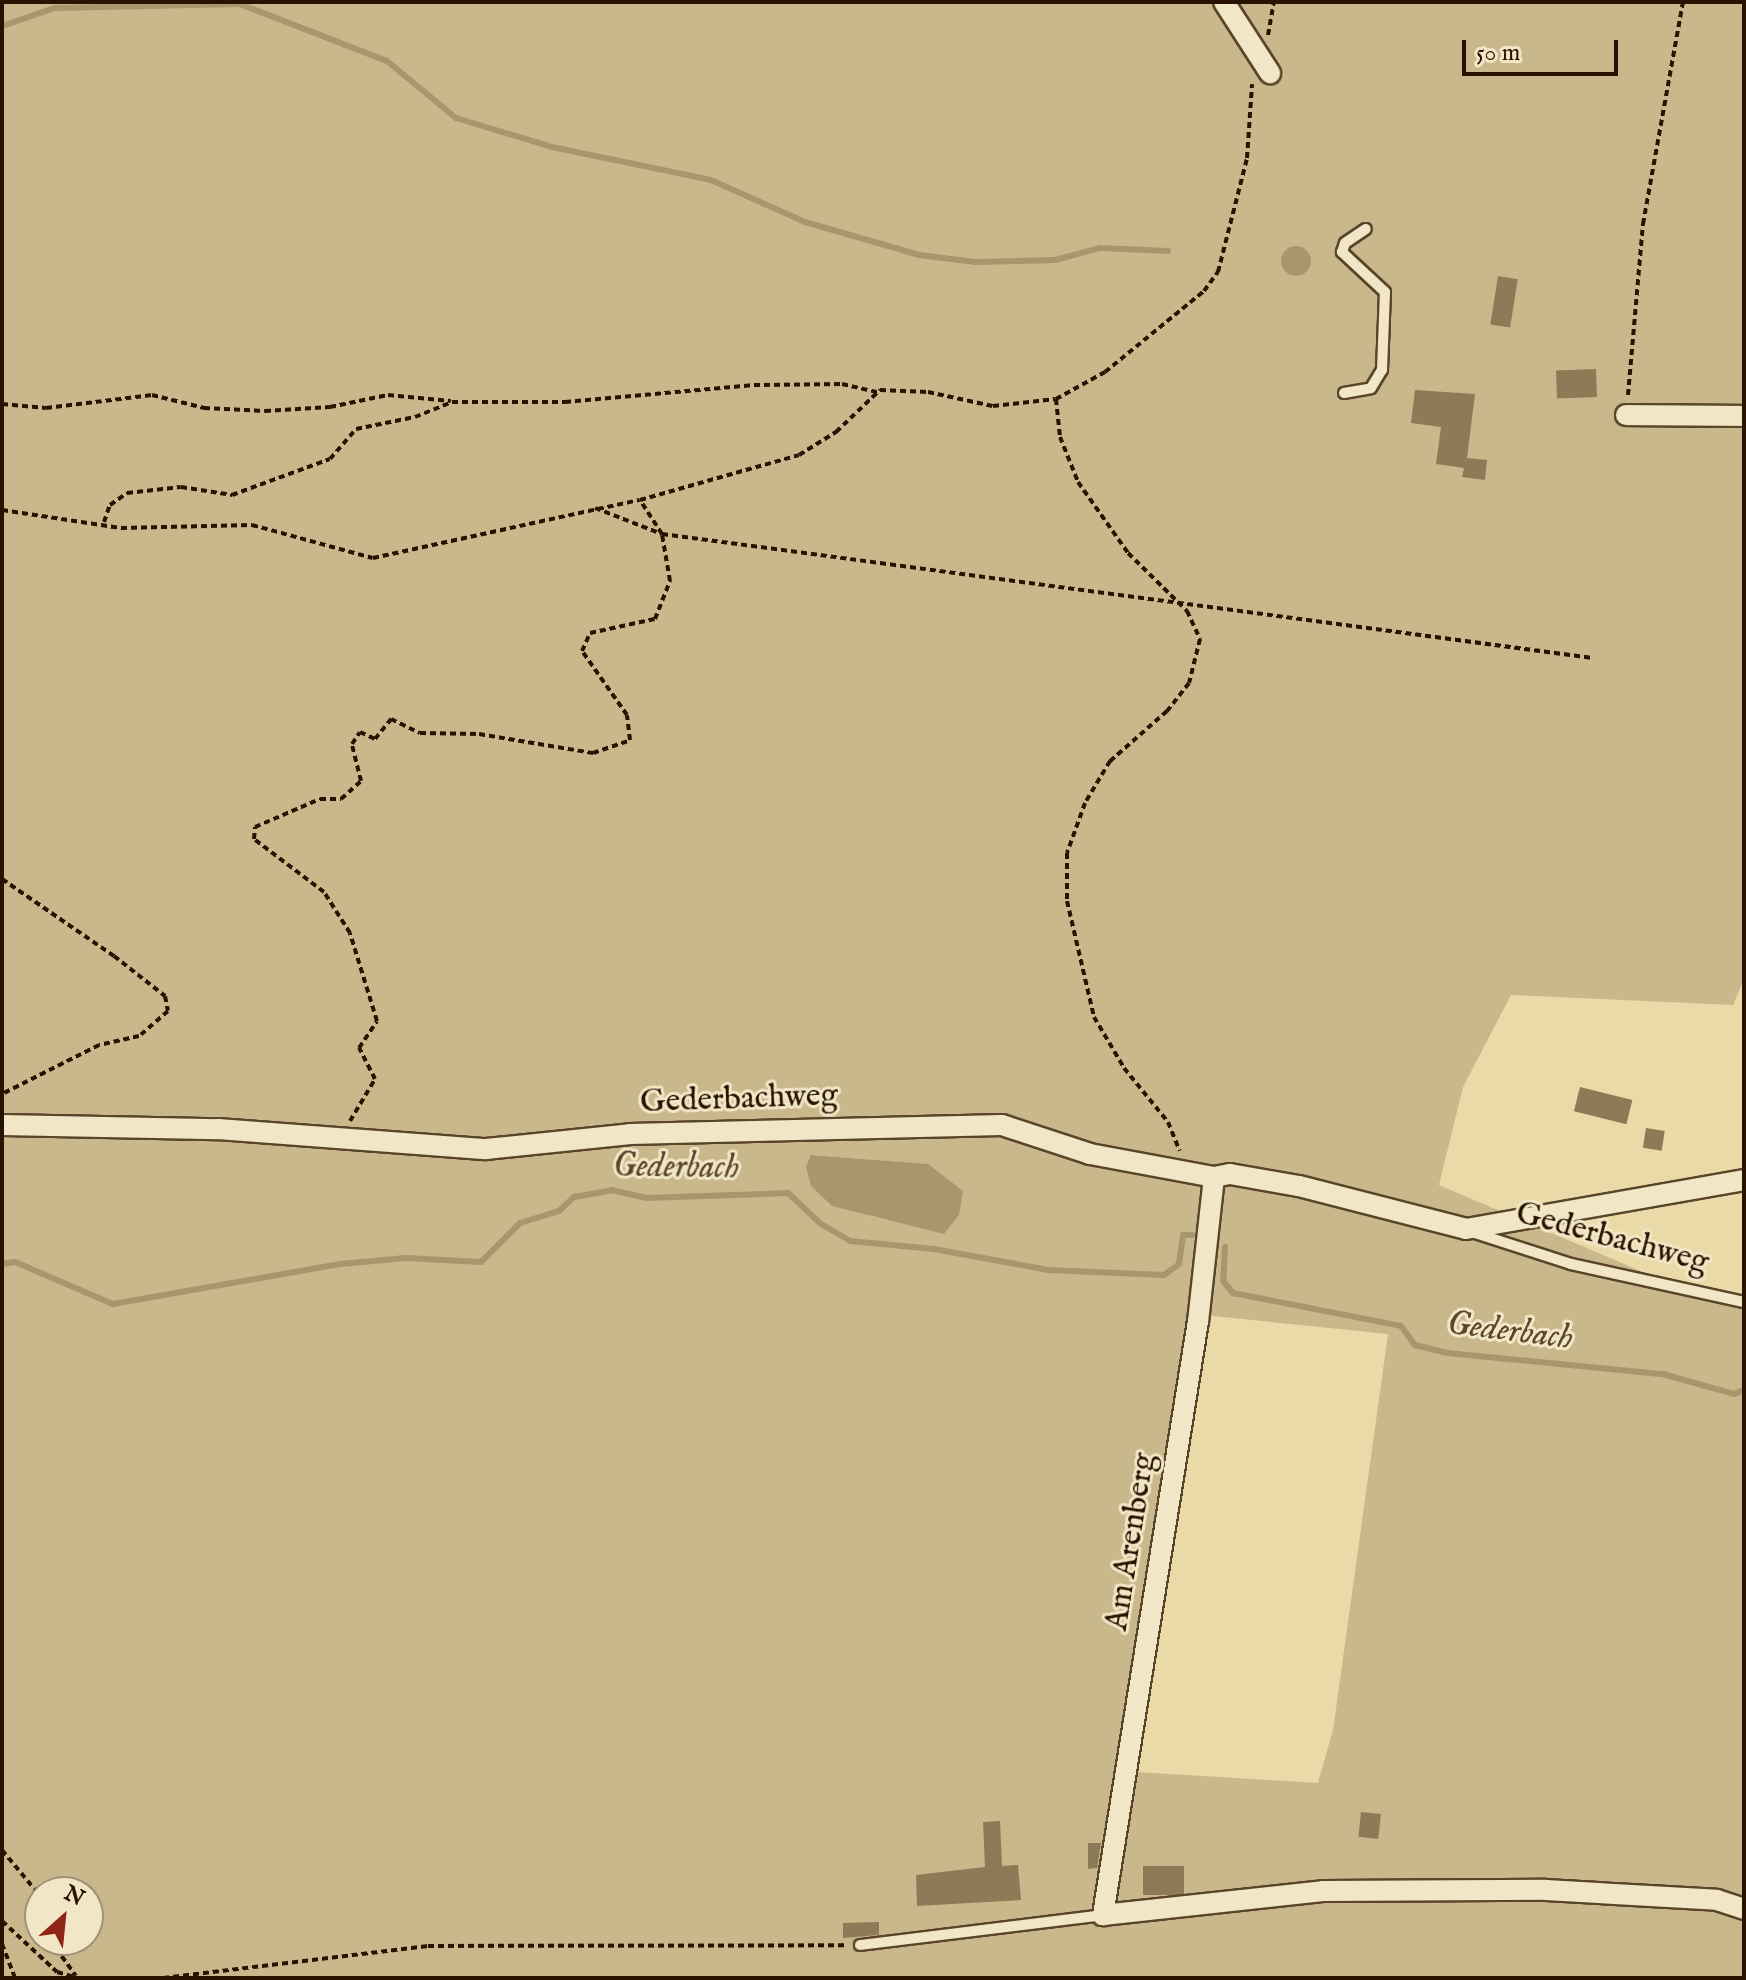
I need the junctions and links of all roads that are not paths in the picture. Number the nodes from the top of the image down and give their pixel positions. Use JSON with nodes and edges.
{"nodes":[{"id":1,"x":1224,"y":2,"type":"edge"},
{"id":2,"x":1264,"y":66,"type":"road end"},
{"id":3,"x":1366,"y":229,"type":"dead end"},
{"id":4,"x":1344,"y":393,"type":"dead end"},
{"id":5,"x":1626,"y":415,"type":"road end"},
{"id":6,"x":1744,"y":416,"type":"edge"},
{"id":7,"x":2,"y":1125,"type":"edge"},
{"id":8,"x":1214,"y":1177,"type":"junction"},
{"id":9,"x":1744,"y":1180,"type":"edge"},
{"id":10,"x":1466,"y":1229,"type":"junction"},
{"id":11,"x":1744,"y":1302,"type":"edge"},
{"id":12,"x":1744,"y":1909,"type":"edge"},
{"id":13,"x":1103,"y":1915,"type":"junction"},
{"id":14,"x":860,"y":1945,"type":"road end"}],
"edges":[{"from":1,"to":2,"type":"street"},
{"from":3,"to":4,"type":"lane"},
{"from":5,"to":6,"type":"street"},
{"from":7,"to":8,"type":"street","name":"Gederbachweg"},
{"from":8,"to":10,"type":"street","name":"Gederbachweg"},
{"from":8,"to":13,"type":"street","name":"Am Arenberg"},
{"from":9,"to":10,"type":"street","name":"Gederbachweg"},
{"from":10,"to":11,"type":"lane","name":"Gederbachweg"},
{"from":12,"to":13,"type":"street"},
{"from":13,"to":14,"type":"lane"}]}
